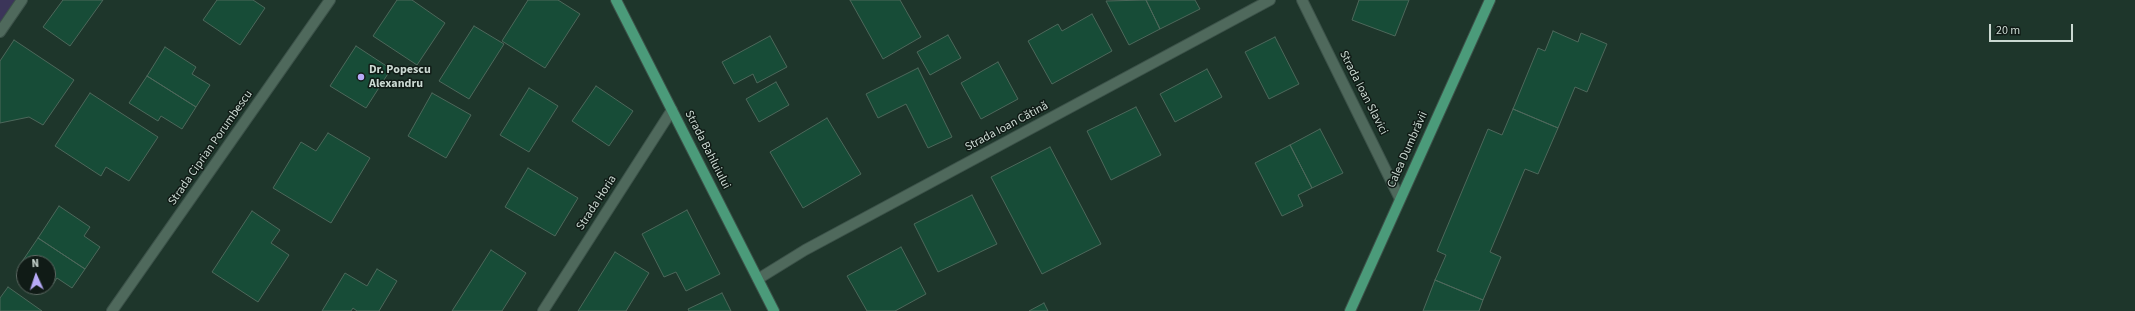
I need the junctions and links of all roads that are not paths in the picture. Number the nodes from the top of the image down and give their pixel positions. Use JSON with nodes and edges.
{"nodes":[{"id":1,"x":22,"y":0,"type":"edge"},
{"id":2,"x":330,"y":0,"type":"edge"},
{"id":3,"x":616,"y":0,"type":"edge"},
{"id":4,"x":1270,"y":0,"type":"edge"},
{"id":5,"x":1302,"y":0,"type":"edge"},
{"id":6,"x":1490,"y":0,"type":"edge"},
{"id":7,"x":0,"y":32,"type":"edge"},
{"id":8,"x":672,"y":110,"type":"junction"},
{"id":9,"x":1400,"y":199,"type":"junction"},
{"id":10,"x":758,"y":279,"type":"junction"},
{"id":11,"x":112,"y":311,"type":"edge"},
{"id":12,"x":543,"y":311,"type":"edge"},
{"id":13,"x":774,"y":311,"type":"edge"},
{"id":14,"x":1350,"y":311,"type":"edge"}],
"edges":[{"from":1,"to":7,"type":"street"},
{"from":2,"to":11,"type":"street","name":"Strada Ciprian Porumbescu"},
{"from":3,"to":8,"type":"main road","name":"Strada Bahluiului"},
{"from":4,"to":10,"type":"street","name":"Strada Ioan Cătină"},
{"from":5,"to":9,"type":"street","name":"Strada Ioan Slavici"},
{"from":6,"to":9,"type":"main road","name":"Calea Dumbrăvii"},
{"from":8,"to":10,"type":"main road","name":"Strada Bahluiului"},
{"from":8,"to":12,"type":"street","name":"Strada Horia"},
{"from":9,"to":14,"type":"main road","name":"Calea Dumbrăvii"},
{"from":10,"to":13,"type":"main road","name":"Strada Bahluiului"}]}
